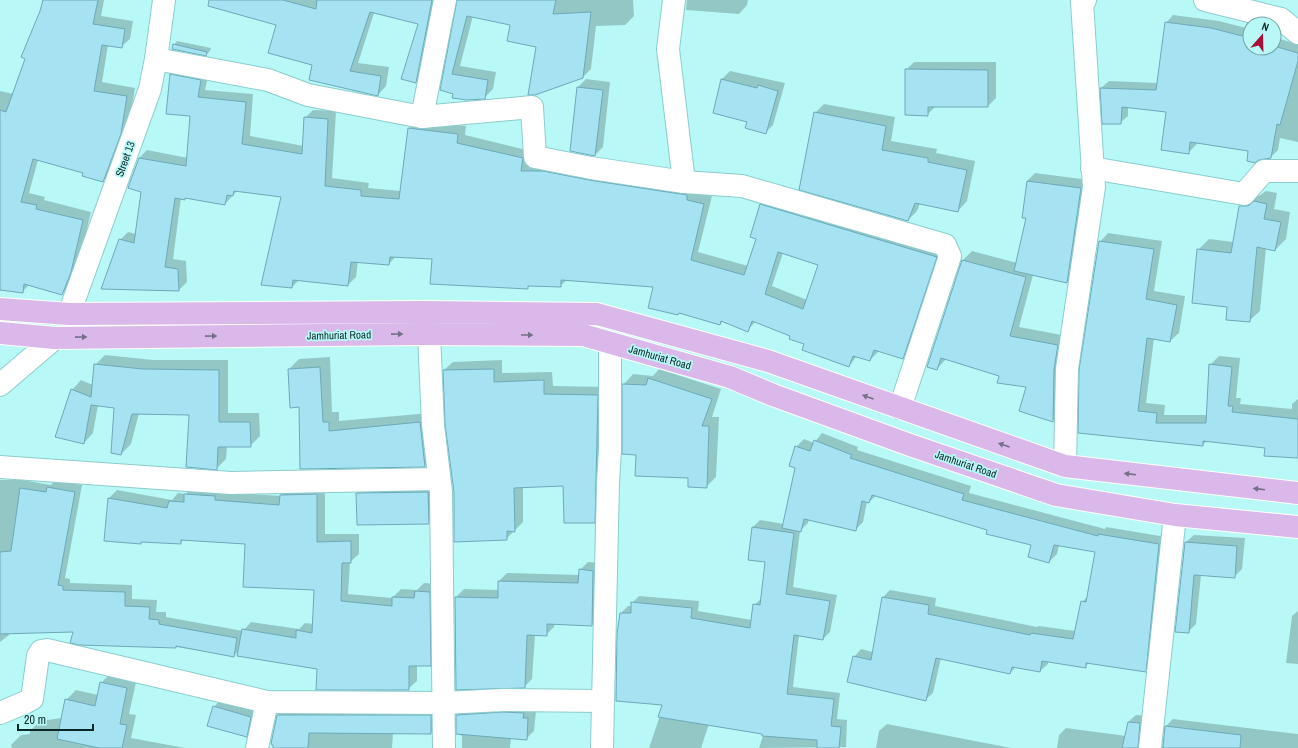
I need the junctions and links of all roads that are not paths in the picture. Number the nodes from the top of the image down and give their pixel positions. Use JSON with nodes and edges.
{"nodes":[{"id":1,"x":164,"y":0,"type":"edge"},
{"id":2,"x":445,"y":0,"type":"edge"},
{"id":3,"x":674,"y":0,"type":"edge"},
{"id":4,"x":1085,"y":0,"type":"edge"},
{"id":5,"x":1205,"y":0,"type":"edge"},
{"id":6,"x":1298,"y":34,"type":"edge"},
{"id":7,"x":156,"y":59,"type":"junction"},
{"id":8,"x":422,"y":117,"type":"junction"},
{"id":9,"x":1092,"y":168,"type":"junction"},
{"id":10,"x":1298,"y":171,"type":"edge"},
{"id":11,"x":684,"y":182,"type":"junction"},
{"id":12,"x":0,"y":309,"type":"edge"},
{"id":13,"x":424,"y":312,"type":"junction"},
{"id":14,"x":69,"y":314,"type":"junction"},
{"id":15,"x":0,"y":333,"type":"edge"},
{"id":16,"x":424,"y":334,"type":"junction"},
{"id":17,"x":55,"y":338,"type":"junction"},
{"id":18,"x":610,"y":343,"type":"junction"},
{"id":19,"x":0,"y":385,"type":"edge"},
{"id":20,"x":900,"y":408,"type":"junction"},
{"id":21,"x":1065,"y":466,"type":"junction"},
{"id":22,"x":0,"y":467,"type":"edge"},
{"id":23,"x":439,"y":479,"type":"junction"},
{"id":24,"x":1298,"y":494,"type":"edge"},
{"id":25,"x":1175,"y":515,"type":"junction"},
{"id":26,"x":1298,"y":527,"type":"edge"},
{"id":27,"x":603,"y":701,"type":"junction"},
{"id":28,"x":267,"y":702,"type":"junction"},
{"id":29,"x":443,"y":703,"type":"junction"},
{"id":30,"x":0,"y":713,"type":"edge"},
{"id":31,"x":257,"y":748,"type":"edge"},
{"id":32,"x":444,"y":748,"type":"edge"},
{"id":33,"x":602,"y":748,"type":"edge"},
{"id":34,"x":1150,"y":748,"type":"edge"}],
"edges":[{"from":1,"to":7,"type":"street","name":"Street 13"},
{"from":2,"to":8,"type":"street"},
{"from":3,"to":11,"type":"street"},
{"from":4,"to":9,"type":"street"},
{"from":5,"to":6,"type":"street"},
{"from":7,"to":8,"type":"street"},
{"from":7,"to":14,"type":"street","name":"Street 13"},
{"from":8,"to":11,"type":"street"},
{"from":9,"to":10,"type":"street"},
{"from":9,"to":21,"type":"street"},
{"from":11,"to":20,"type":"street"},
{"from":12,"to":14,"type":"main road","name":"Jamhuriat Road"},
{"from":13,"to":14,"type":"main road","name":"Jamhuriat Road"},
{"from":13,"to":16,"type":"main road"},
{"from":20,"to":13,"type":"main road","name":"Jamhuriat Road","one_way":true},
{"from":15,"to":17,"type":"main road","name":"Jamhuriat Road"},
{"from":17,"to":16,"type":"main road","name":"Jamhuriat Road","one_way":true},
{"from":16,"to":18,"type":"main road","name":"Jamhuriat Road","one_way":true},
{"from":16,"to":23,"type":"street"},
{"from":17,"to":19,"type":"street"},
{"from":18,"to":25,"type":"main road","name":"Jamhuriat Road"},
{"from":18,"to":27,"type":"street"},
{"from":21,"to":20,"type":"main road","name":"Jamhuriat Road","one_way":true},
{"from":24,"to":21,"type":"main road","name":"Jamhuriat Road","one_way":true},
{"from":22,"to":23,"type":"street"},
{"from":23,"to":29,"type":"street"},
{"from":25,"to":26,"type":"main road","name":"Jamhuriat Road"},
{"from":25,"to":34,"type":"street"},
{"from":27,"to":29,"type":"street"},
{"from":27,"to":33,"type":"street"},
{"from":28,"to":29,"type":"street"},
{"from":28,"to":30,"type":"street"},
{"from":28,"to":31,"type":"street"},
{"from":29,"to":32,"type":"street"}]}
